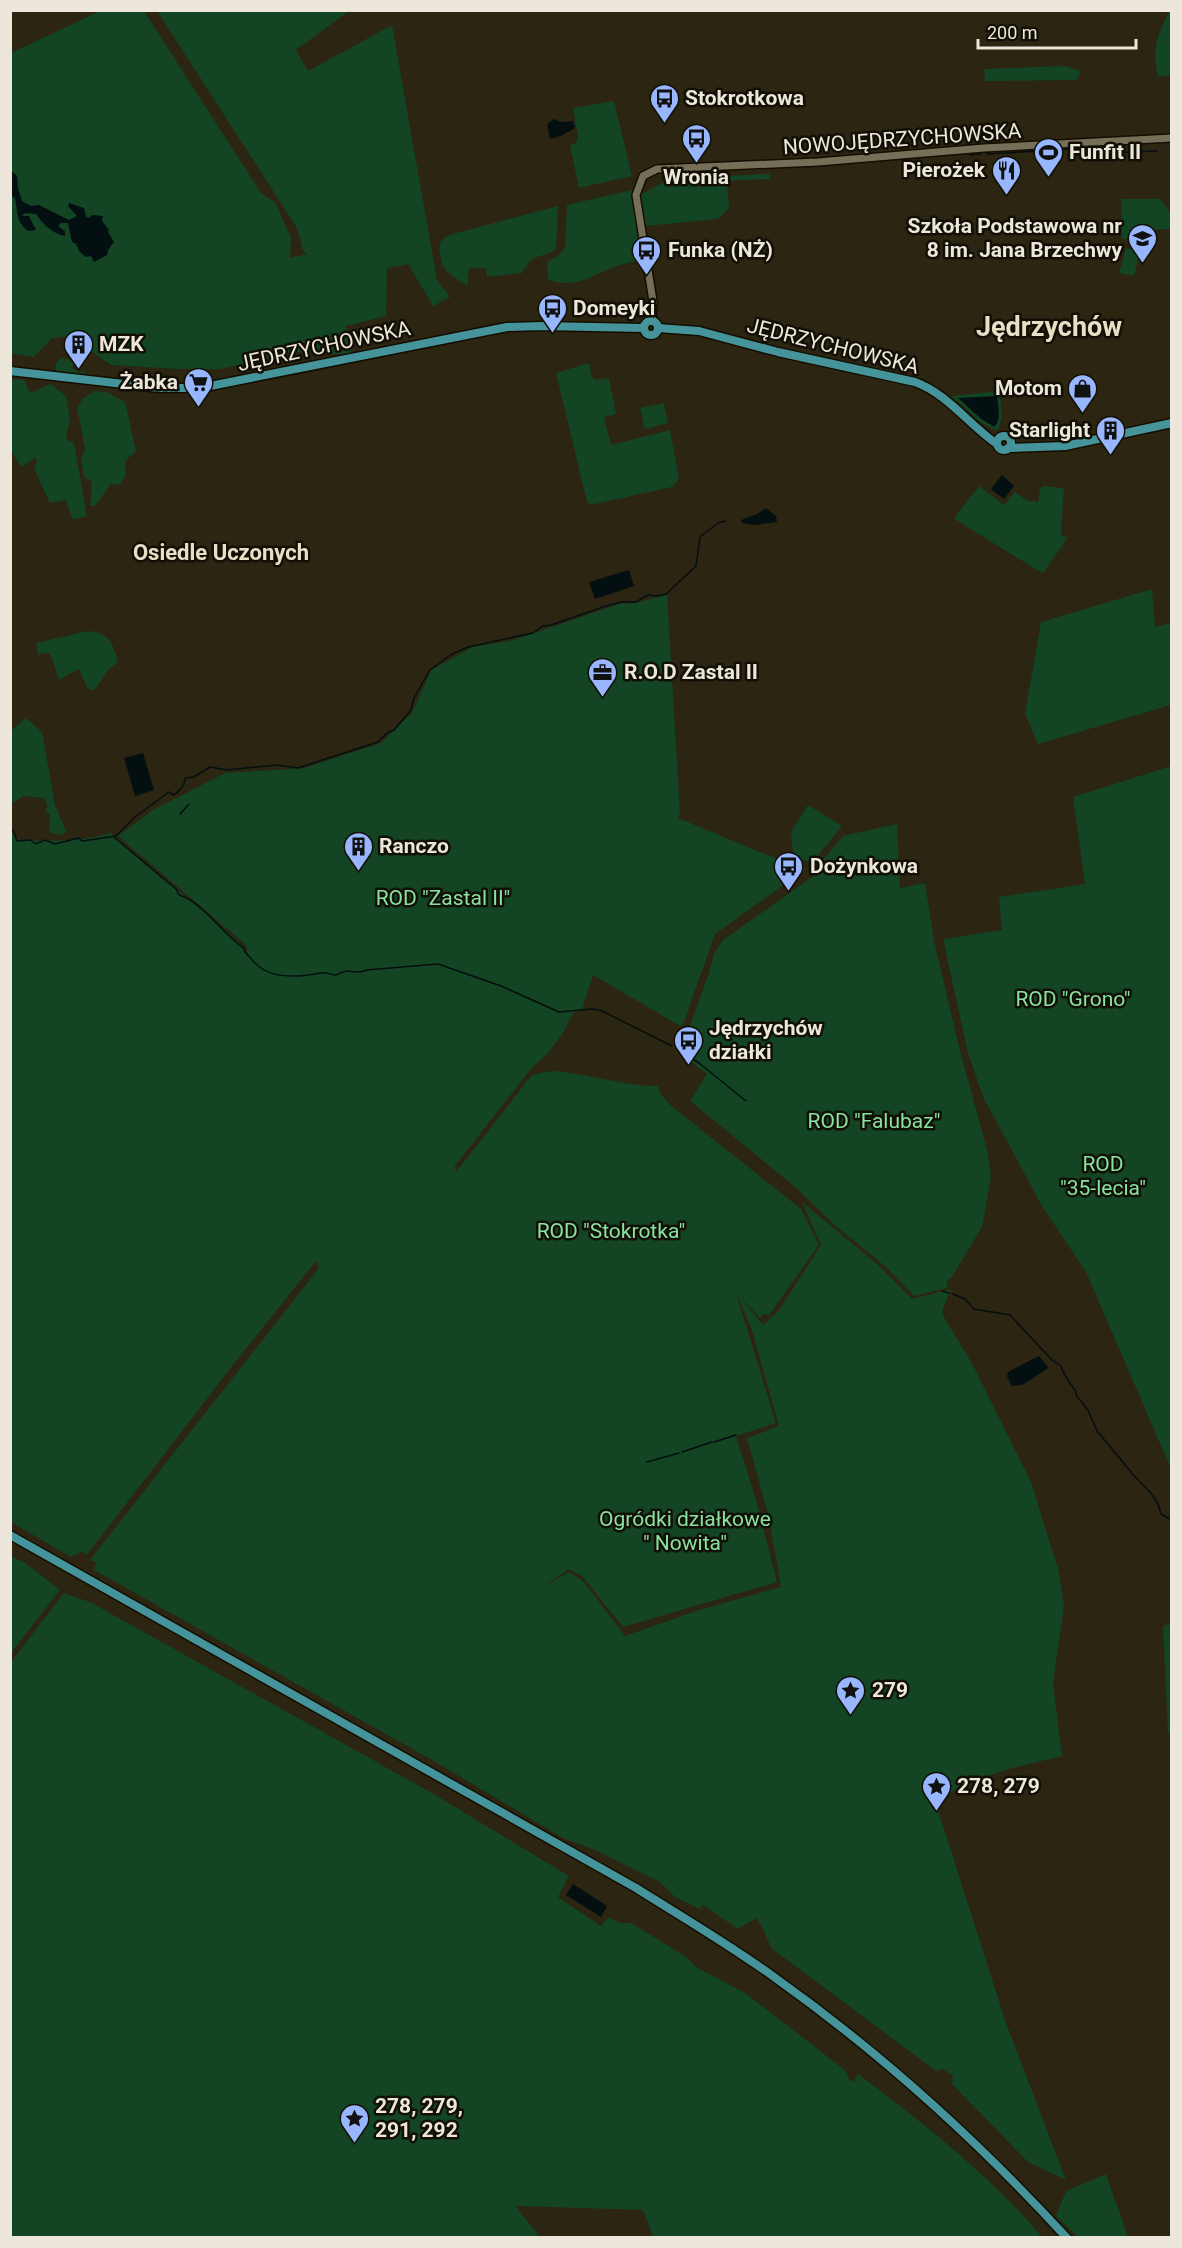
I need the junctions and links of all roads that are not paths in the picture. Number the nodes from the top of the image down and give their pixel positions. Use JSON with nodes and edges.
{"nodes":[{"id":1,"x":1172,"y":138,"type":"edge"},
{"id":2,"x":655,"y":325,"type":"junction"},
{"id":3,"x":10,"y":371,"type":"edge"},
{"id":4,"x":1172,"y":423,"type":"edge"},
{"id":5,"x":10,"y":1535,"type":"edge"},
{"id":6,"x":1067,"y":2238,"type":"edge"}],
"edges":[{"from":1,"to":2,"type":"street","name":"NOWOJĘDRZYCHOWSKA"},
{"from":2,"to":3,"type":"main road","name":"JĘDRZYCHOWSKA"},
{"from":2,"to":4,"type":"main road","name":"JĘDRZYCHOWSKA"},
{"from":5,"to":6,"type":"main road"}]}
